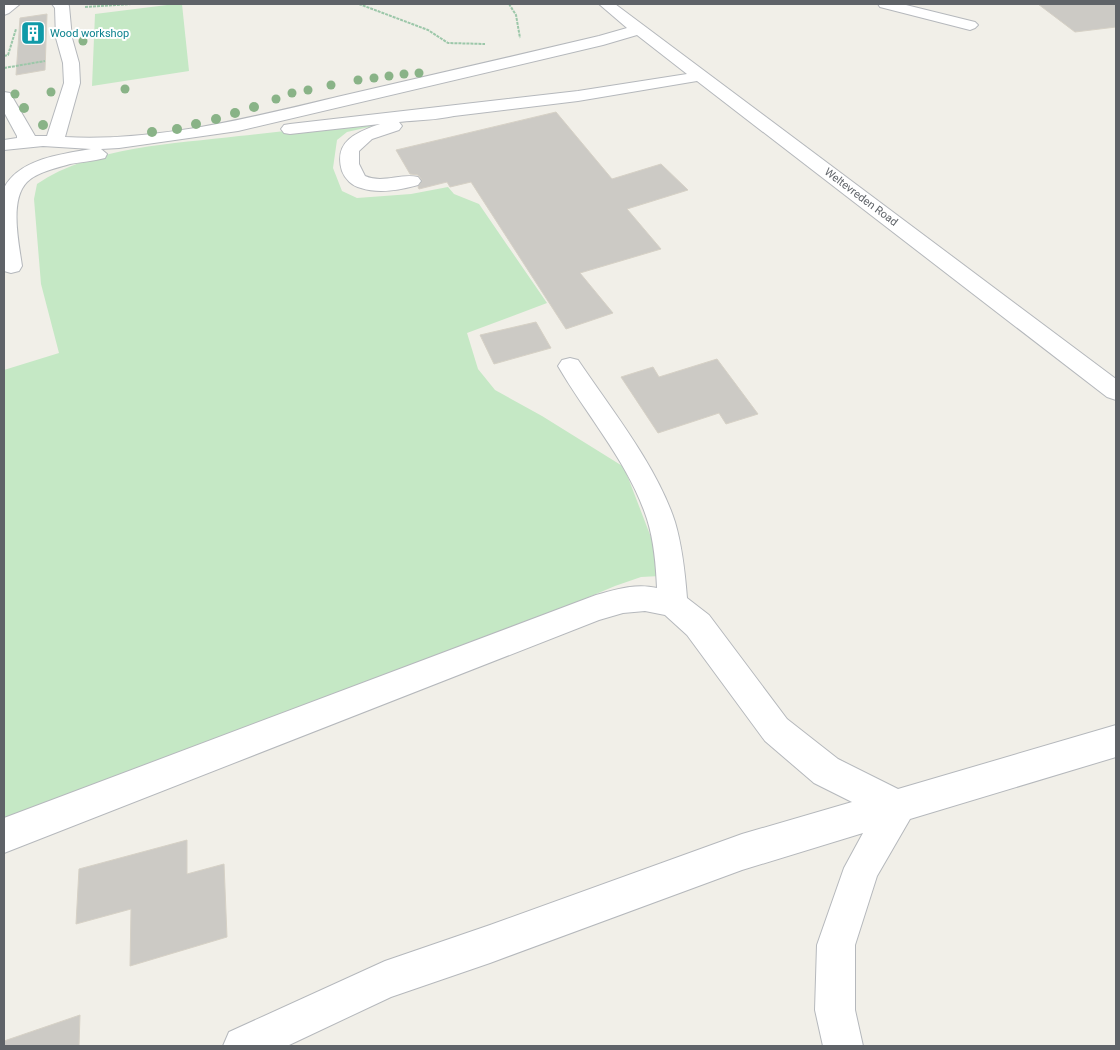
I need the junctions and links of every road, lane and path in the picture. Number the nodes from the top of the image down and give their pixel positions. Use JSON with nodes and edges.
{"nodes":[{"id":1,"x":13,"y":4,"type":"edge"},
{"id":2,"x":131,"y":4,"type":"edge"},
{"id":3,"x":359,"y":4,"type":"edge"},
{"id":4,"x":509,"y":4,"type":"edge"},
{"id":5,"x":606,"y":4,"type":"edge"},
{"id":6,"x":885,"y":4,"type":"edge"},
{"id":7,"x":60,"y":5,"type":"edge"},
{"id":8,"x":4,"y":10,"type":"edge"},
{"id":9,"x":970,"y":25,"type":"dead end"},
{"id":10,"x":639,"y":29,"type":"junction"},
{"id":11,"x":16,"y":30,"type":"dead end"},
{"id":12,"x":516,"y":45,"type":"junction"},
{"id":13,"x":4,"y":56,"type":"edge"},
{"id":14,"x":532,"y":56,"type":"junction"},
{"id":15,"x":70,"y":57,"type":"junction"},
{"id":16,"x":4,"y":68,"type":"edge"},
{"id":17,"x":700,"y":75,"type":"junction"},
{"id":18,"x":4,"y":97,"type":"edge"},
{"id":19,"x":454,"y":111,"type":"junction"},
{"id":20,"x":56,"y":141,"type":"junction"},
{"id":21,"x":26,"y":142,"type":"junction"},
{"id":22,"x":4,"y":145,"type":"edge"},
{"id":23,"x":411,"y":181,"type":"dead end"},
{"id":24,"x":10,"y":266,"type":"dead end"},
{"id":25,"x":570,"y":366,"type":"dead end"},
{"id":26,"x":1116,"y":391,"type":"edge"},
{"id":27,"x":673,"y":604,"type":"junction"},
{"id":28,"x":1116,"y":741,"type":"edge"},
{"id":29,"x":898,"y":807,"type":"junction"},
{"id":30,"x":4,"y":836,"type":"edge"},
{"id":31,"x":243,"y":1046,"type":"edge"},
{"id":32,"x":843,"y":1046,"type":"edge"}],
"edges":[{"from":1,"to":8,"type":"street"},
{"from":2,"to":7,"type":"path"},
{"from":3,"to":12,"type":"path"},
{"from":4,"to":12,"type":"path"},
{"from":5,"to":10,"type":"street","name":"Weltevreden Road"},
{"from":6,"to":9,"type":"street"},
{"from":7,"to":15,"type":"street"},
{"from":10,"to":14,"type":"street"},
{"from":10,"to":17,"type":"street","name":"Weltevreden Road"},
{"from":11,"to":13,"type":"path"},
{"from":12,"to":14,"type":"path"},
{"from":14,"to":20,"type":"street"},
{"from":15,"to":16,"type":"path"},
{"from":15,"to":20,"type":"street"},
{"from":17,"to":19,"type":"street"},
{"from":17,"to":26,"type":"street","name":"Weltevreden Road"},
{"from":18,"to":21,"type":"street"},
{"from":19,"to":23,"type":"street"},
{"from":19,"to":24,"type":"street"},
{"from":20,"to":21,"type":"street"},
{"from":21,"to":22,"type":"street"},
{"from":25,"to":27,"type":"street"},
{"from":27,"to":29,"type":"street"},
{"from":27,"to":30,"type":"street"},
{"from":28,"to":29,"type":"street"},
{"from":29,"to":31,"type":"street"},
{"from":29,"to":32,"type":"street"}]}
